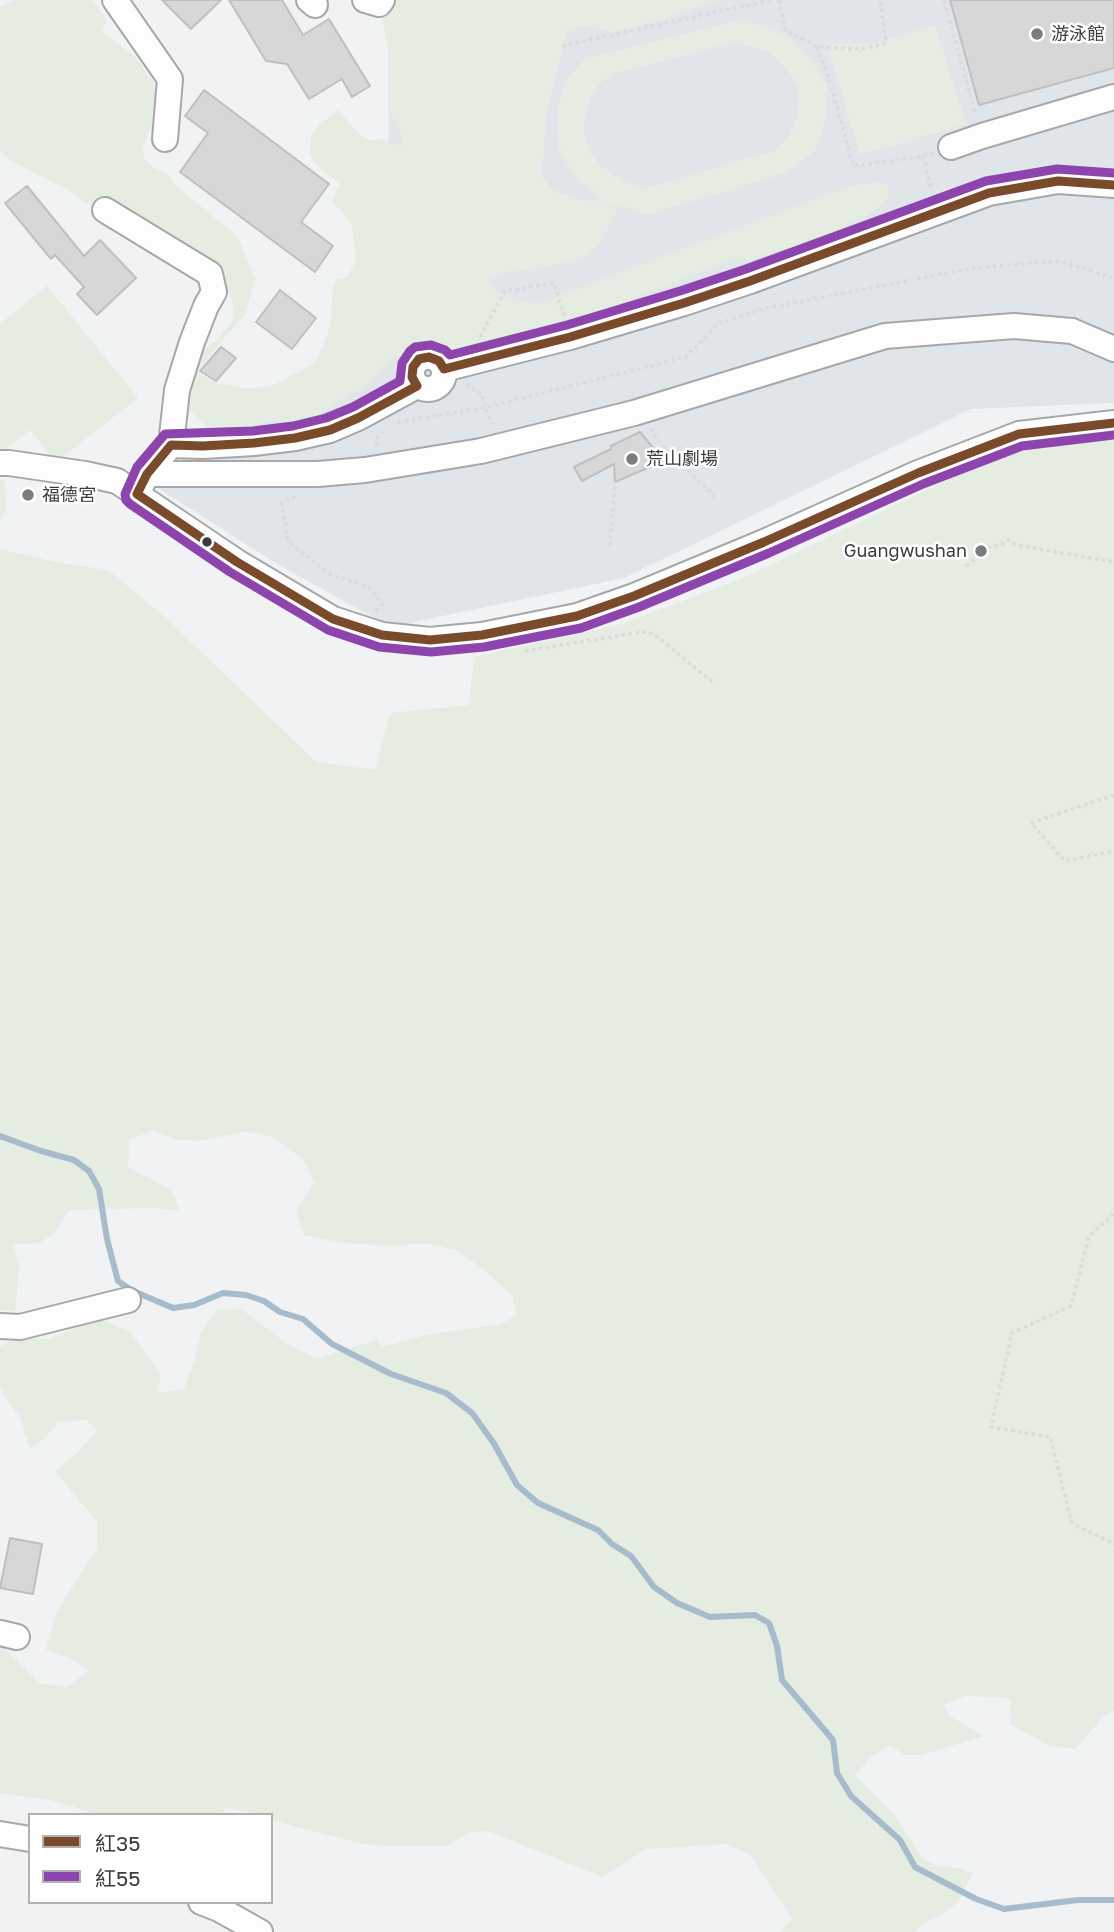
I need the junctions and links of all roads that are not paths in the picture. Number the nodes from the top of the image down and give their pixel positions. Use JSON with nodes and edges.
{"nodes":[{"id":1,"x":115,"y":0,"type":"edge"},
{"id":2,"x":365,"y":0,"type":"edge"},
{"id":3,"x":382,"y":0,"type":"edge"},
{"id":4,"x":1114,"y":97,"type":"edge"},
{"id":5,"x":165,"y":139,"type":"dead end"},
{"id":6,"x":951,"y":147,"type":"dead end"},
{"id":7,"x":1114,"y":185,"type":"edge"},
{"id":8,"x":105,"y":210,"type":"dead end"},
{"id":9,"x":1114,"y":349,"type":"edge"},
{"id":10,"x":1114,"y":423,"type":"edge"},
{"id":11,"x":171,"y":445,"type":"junction"},
{"id":12,"x":0,"y":463,"type":"edge"},
{"id":13,"x":142,"y":484,"type":"junction"},
{"id":14,"x":128,"y":1300,"type":"dead end"},
{"id":15,"x":0,"y":1326,"type":"edge"},
{"id":16,"x":0,"y":1834,"type":"edge"},
{"id":17,"x":28,"y":1839,"type":"edge"},
{"id":18,"x":212,"y":1914,"type":"edge"},
{"id":19,"x":260,"y":1932,"type":"edge"}],
"edges":[{"from":1,"to":5,"type":"street"},
{"from":2,"to":3,"type":"street"},
{"from":4,"to":6,"type":"street"},
{"from":7,"to":11,"type":"street"},
{"from":8,"to":11,"type":"street"},
{"from":9,"to":13,"type":"street"},
{"from":10,"to":13,"type":"street"},
{"from":11,"to":13,"type":"street"},
{"from":12,"to":13,"type":"street"},
{"from":14,"to":15,"type":"street"},
{"from":16,"to":17,"type":"street"},
{"from":18,"to":19,"type":"street"}]}
